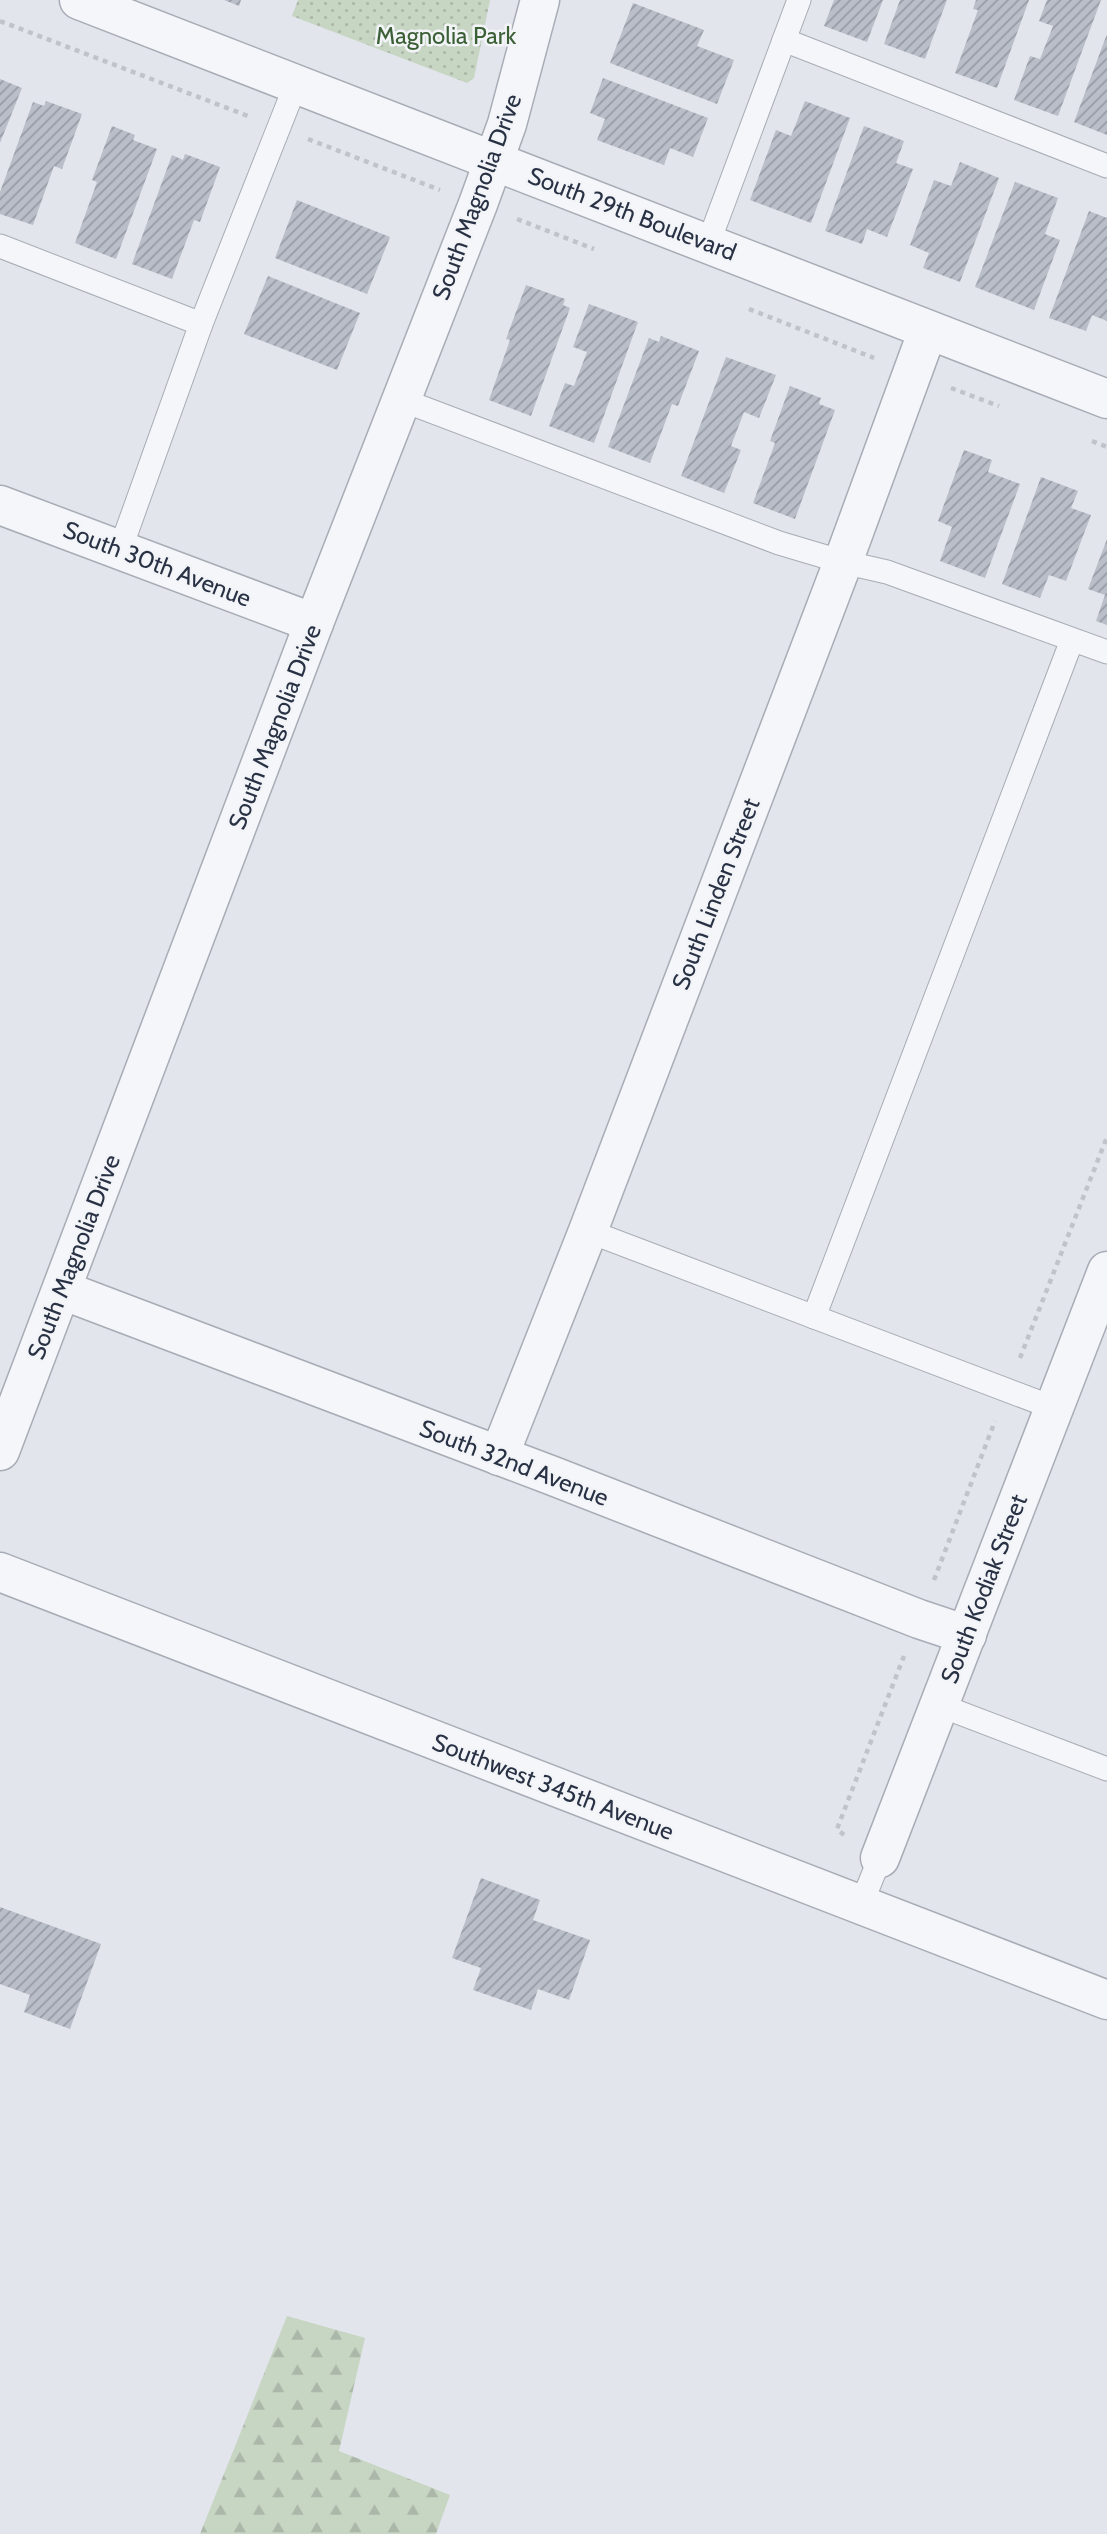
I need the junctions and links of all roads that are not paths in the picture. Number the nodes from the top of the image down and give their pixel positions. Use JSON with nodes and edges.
{"nodes":[{"id":1,"x":79,"y":0,"type":"edge"},
{"id":2,"x":540,"y":0,"type":"edge"},
{"id":3,"x":799,"y":0,"type":"edge"},
{"id":4,"x":783,"y":40,"type":"junction"},
{"id":5,"x":296,"y":84,"type":"junction"},
{"id":6,"x":494,"y":161,"type":"junction"},
{"id":7,"x":1107,"y":166,"type":"edge"},
{"id":8,"x":708,"y":244,"type":"junction"},
{"id":9,"x":0,"y":246,"type":"edge"},
{"id":10,"x":201,"y":324,"type":"junction"},
{"id":11,"x":928,"y":330,"type":"junction"},
{"id":12,"x":1107,"y":399,"type":"edge"},
{"id":13,"x":402,"y":400,"type":"junction"},
{"id":14,"x":0,"y":505,"type":"edge"},
{"id":15,"x":120,"y":550,"type":"junction"},
{"id":16,"x":843,"y":562,"type":"junction"},
{"id":17,"x":314,"y":623,"type":"junction"},
{"id":18,"x":1072,"y":640,"type":"junction"},
{"id":19,"x":1107,"y":652,"type":"edge"},
{"id":20,"x":588,"y":1231,"type":"junction"},
{"id":21,"x":1107,"y":1271,"type":"edge"},
{"id":22,"x":62,"y":1290,"type":"junction"},
{"id":23,"x":814,"y":1317,"type":"junction"},
{"id":24,"x":1054,"y":1408,"type":"junction"},
{"id":25,"x":0,"y":1451,"type":"edge"},
{"id":26,"x":499,"y":1456,"type":"junction"},
{"id":27,"x":0,"y":1572,"type":"edge"},
{"id":28,"x":967,"y":1635,"type":"junction"},
{"id":29,"x":939,"y":1705,"type":"junction"},
{"id":30,"x":1107,"y":1769,"type":"edge"},
{"id":31,"x":866,"y":1848,"type":"joint"},
{"id":32,"x":860,"y":1907,"type":"junction"},
{"id":33,"x":1107,"y":2000,"type":"edge"}],
"edges":[{"from":1,"to":5,"type":"street","name":"South 29th Boulevard"},
{"from":2,"to":6,"type":"street","name":"South Magnolia Drive"},
{"from":3,"to":4,"type":"lane"},
{"from":4,"to":7,"type":"lane"},
{"from":4,"to":8,"type":"lane"},
{"from":5,"to":6,"type":"street","name":"South 29th Boulevard"},
{"from":5,"to":10,"type":"lane"},
{"from":6,"to":8,"type":"street","name":"South 29th Boulevard"},
{"from":6,"to":13,"type":"street","name":"South Magnolia Drive"},
{"from":8,"to":11,"type":"street","name":"South 29th Boulevard"},
{"from":9,"to":10,"type":"lane"},
{"from":10,"to":15,"type":"lane"},
{"from":11,"to":12,"type":"street","name":"South 29th Boulevard"},
{"from":11,"to":16,"type":"street","name":"South Linden Street"},
{"from":13,"to":16,"type":"lane"},
{"from":13,"to":17,"type":"street","name":"South Magnolia Drive"},
{"from":14,"to":15,"type":"street","name":"South 30th Avenue"},
{"from":15,"to":17,"type":"street","name":"South 30th Avenue"},
{"from":16,"to":18,"type":"lane"},
{"from":16,"to":20,"type":"street","name":"South Linden Street"},
{"from":17,"to":22,"type":"street","name":"South Magnolia Drive"},
{"from":18,"to":19,"type":"lane"},
{"from":18,"to":23,"type":"lane"},
{"from":20,"to":23,"type":"lane"},
{"from":20,"to":26,"type":"street","name":"South Linden Street"},
{"from":21,"to":24,"type":"street","name":"South Kodiak Street"},
{"from":22,"to":25,"type":"street","name":"South Magnolia Drive"},
{"from":22,"to":26,"type":"street","name":"South 32nd Avenue"},
{"from":23,"to":24,"type":"lane"},
{"from":24,"to":28,"type":"street","name":"South Kodiak Street"},
{"from":26,"to":28,"type":"street","name":"South 32nd Avenue"},
{"from":27,"to":32,"type":"street","name":"Southwest 345th Avenue"},
{"from":28,"to":29,"type":"street","name":"South Kodiak Street"},
{"from":29,"to":30,"type":"lane"},
{"from":29,"to":31,"type":"street","name":"South Kodiak Street"},
{"from":31,"to":32,"type":"lane","name":"South Kodiak Street"},
{"from":32,"to":33,"type":"street","name":"Southwest 345th Avenue"}]}
